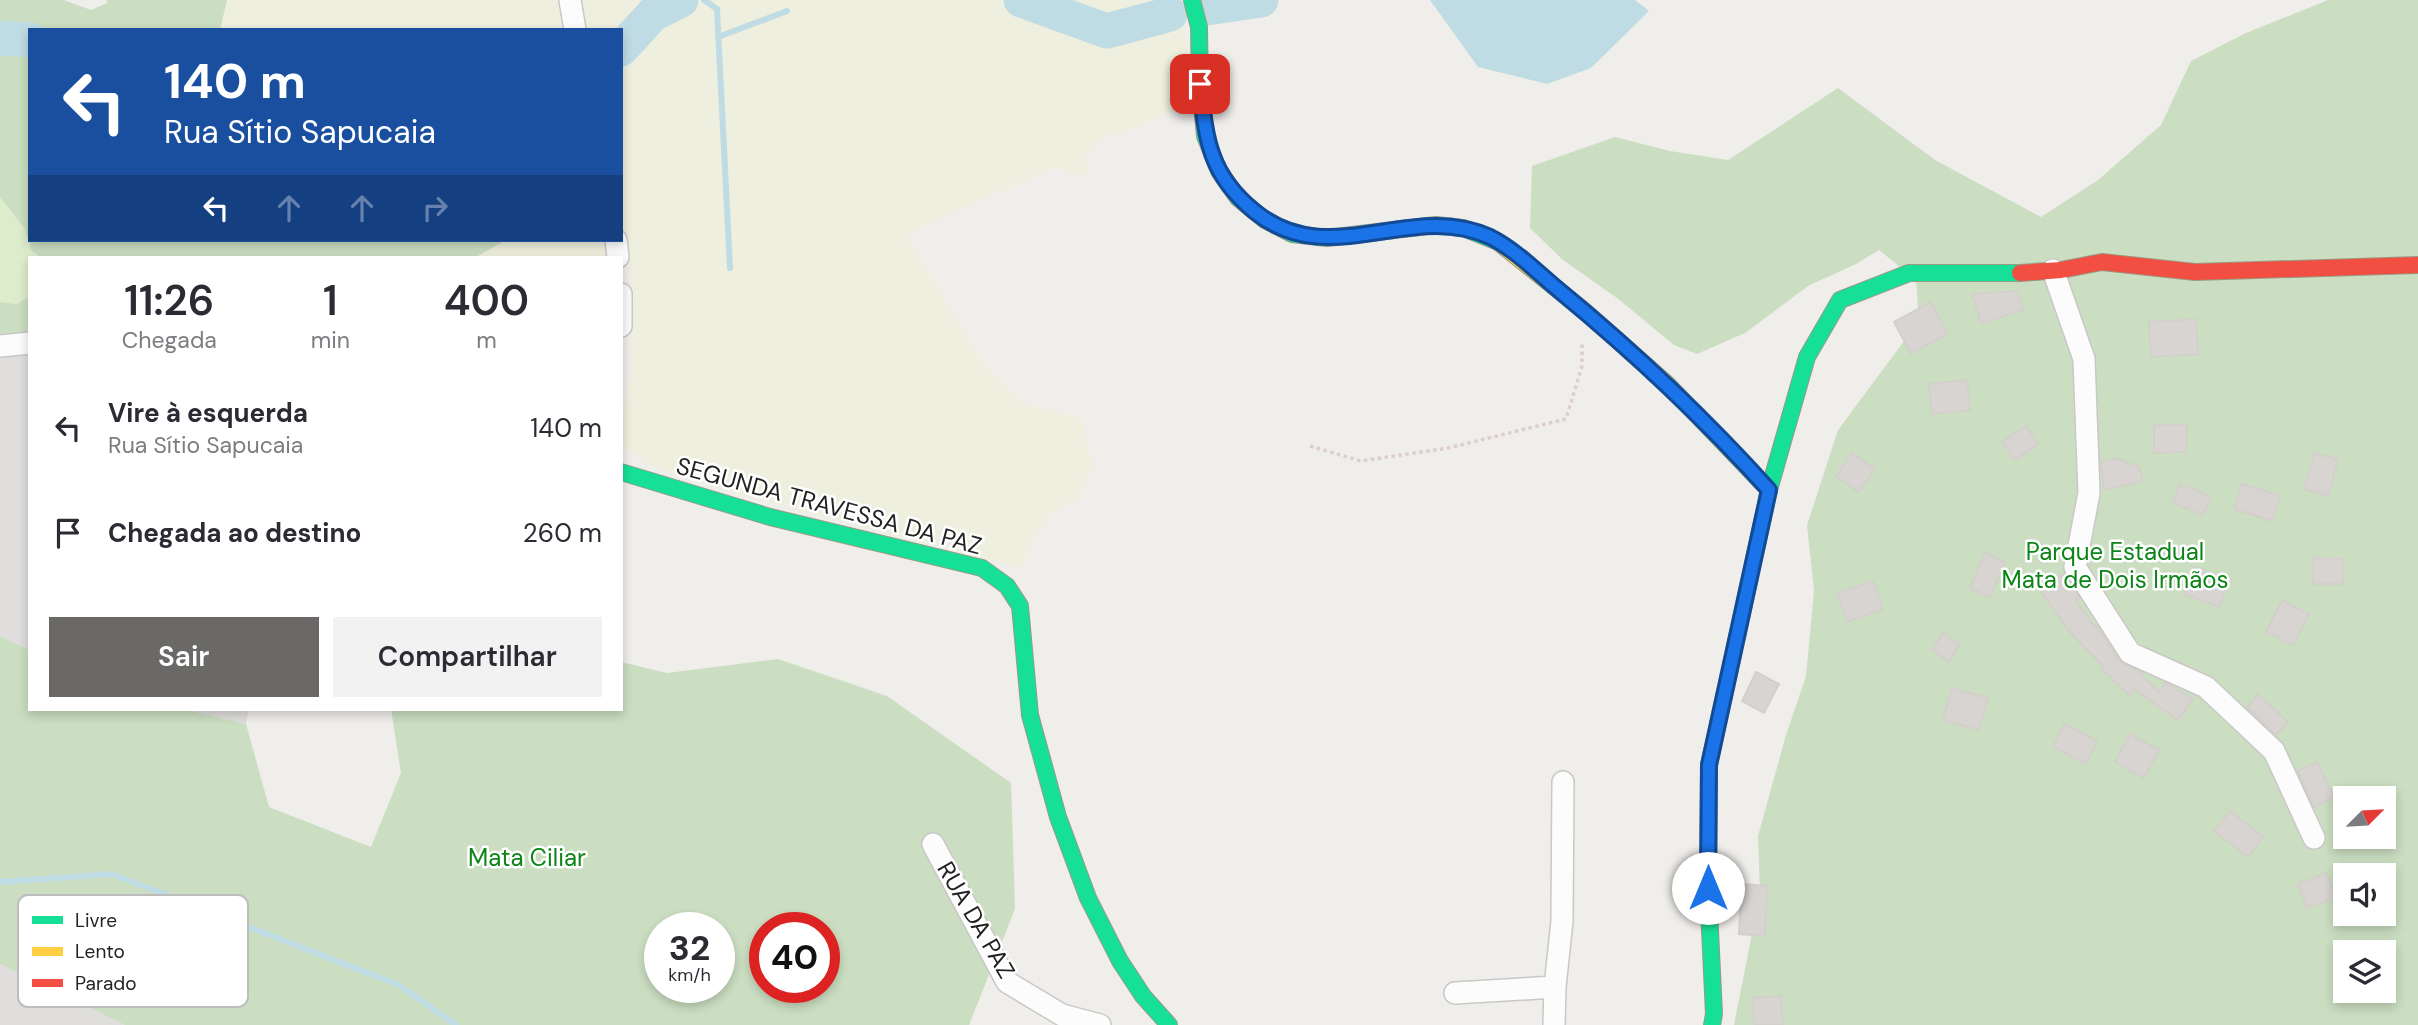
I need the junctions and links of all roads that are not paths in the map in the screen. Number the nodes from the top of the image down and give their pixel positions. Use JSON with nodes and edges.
{"nodes":[{"id":1,"x":570,"y":0,"type":"edge"},
{"id":2,"x":1192,"y":0,"type":"edge"},
{"id":3,"x":575,"y":28,"type":"edge"},
{"id":4,"x":2418,"y":265,"type":"edge"},
{"id":5,"x":2053,"y":271,"type":"junction"},
{"id":6,"x":28,"y":343,"type":"edge"},
{"id":7,"x":0,"y":346,"type":"edge"},
{"id":8,"x":623,"y":473,"type":"edge"},
{"id":9,"x":1769,"y":490,"type":"junction"},
{"id":10,"x":1563,"y":782,"type":"dead end"},
{"id":11,"x":2314,"y":838,"type":"dead end"},
{"id":12,"x":933,"y":844,"type":"dead end"},
{"id":13,"x":1555,"y":987,"type":"junction"},
{"id":14,"x":1455,"y":993,"type":"dead end"},
{"id":15,"x":1100,"y":1025,"type":"edge"},
{"id":16,"x":1169,"y":1025,"type":"edge"},
{"id":17,"x":1554,"y":1025,"type":"edge"},
{"id":18,"x":1712,"y":1025,"type":"edge"}],
"edges":[{"from":1,"to":3,"type":"street"},
{"from":2,"to":9,"type":"street"},
{"from":4,"to":5,"type":"street"},
{"from":5,"to":9,"type":"street"},
{"from":5,"to":11,"type":"street"},
{"from":6,"to":7,"type":"street"},
{"from":8,"to":16,"type":"street","name":"SEGUNDA TRAVESSA DA PAZ"},
{"from":9,"to":18,"type":"street"},
{"from":10,"to":13,"type":"street"},
{"from":12,"to":15,"type":"street","name":"RUA DA PAZ"},
{"from":13,"to":14,"type":"street"},
{"from":13,"to":17,"type":"street"}]}
